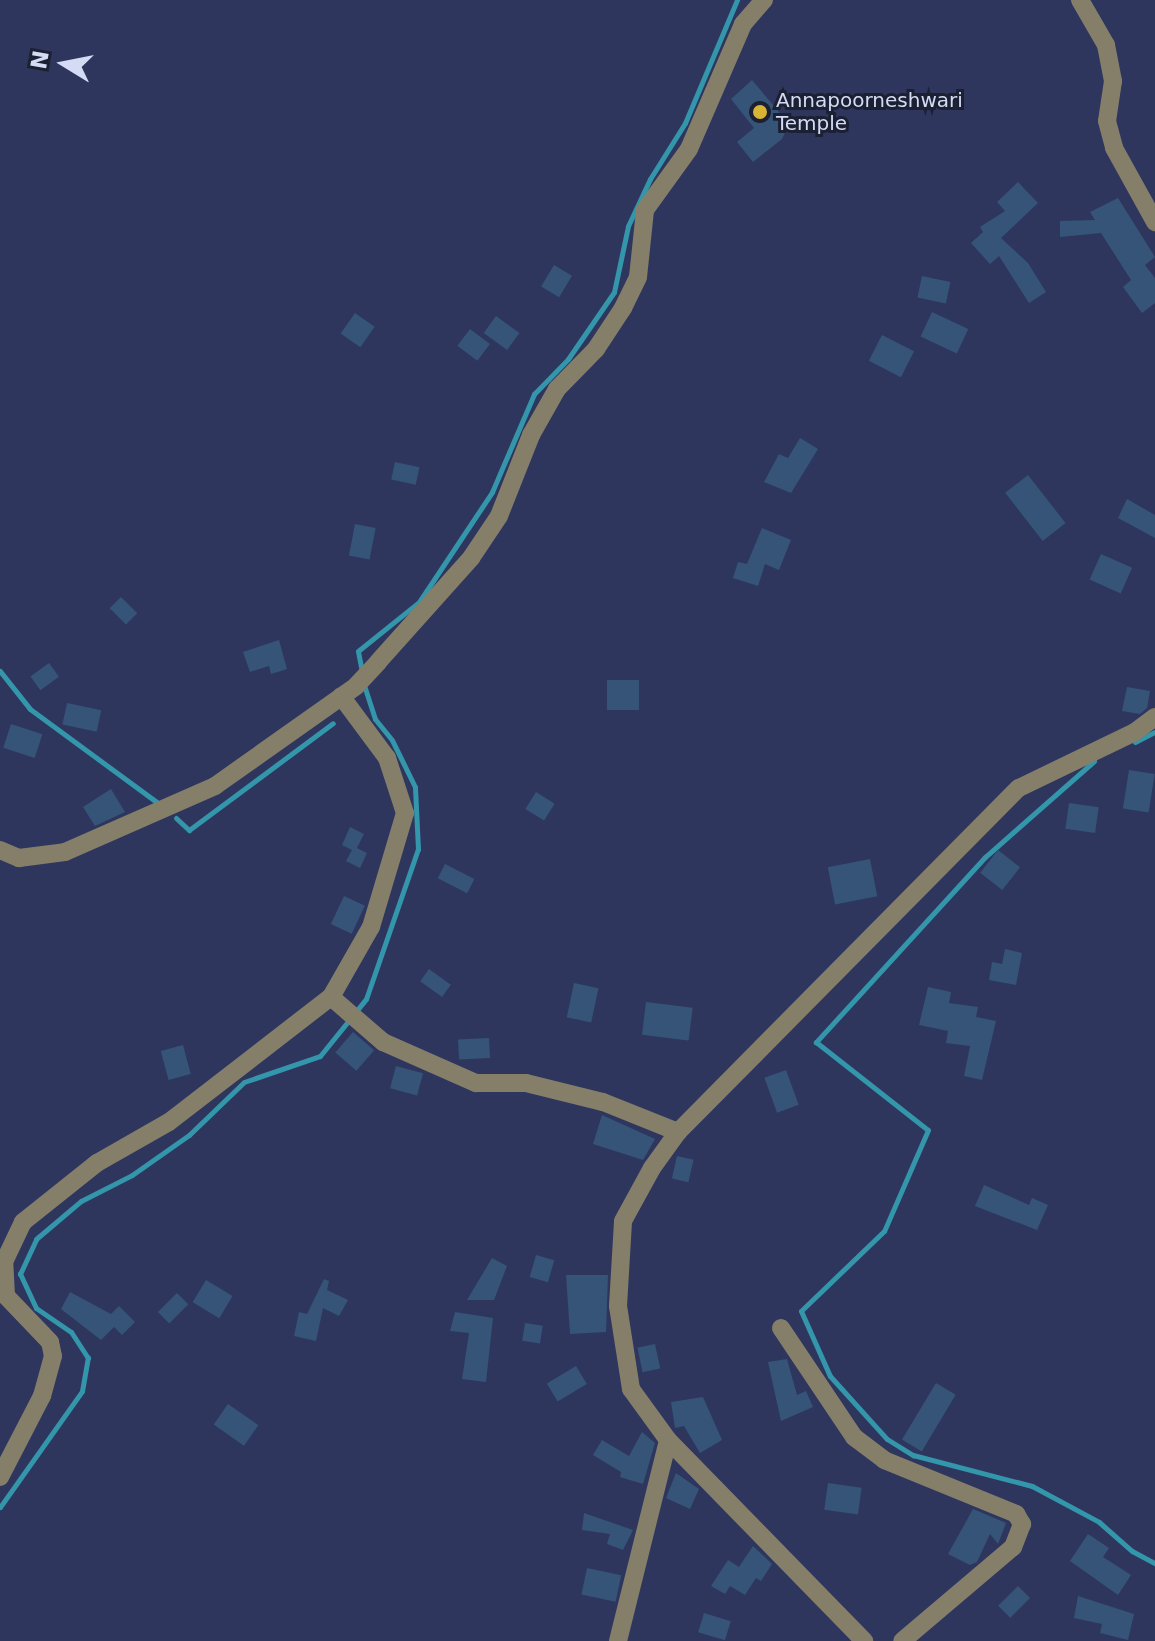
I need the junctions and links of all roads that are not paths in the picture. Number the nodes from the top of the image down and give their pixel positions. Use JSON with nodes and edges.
{"nodes":[{"id":1,"x":764,"y":0,"type":"edge"},
{"id":2,"x":1080,"y":0,"type":"edge"},
{"id":3,"x":1155,"y":222,"type":"edge"},
{"id":4,"x":349,"y":691,"type":"junction"},
{"id":5,"x":1155,"y":717,"type":"edge"},
{"id":6,"x":0,"y":850,"type":"edge"},
{"id":7,"x":336,"y":1004,"type":"junction"},
{"id":8,"x":678,"y":1132,"type":"junction"},
{"id":9,"x":781,"y":1328,"type":"dead end"},
{"id":10,"x":668,"y":1440,"type":"junction"},
{"id":11,"x":0,"y":1477,"type":"edge"},
{"id":12,"x":618,"y":1641,"type":"edge"},
{"id":13,"x":864,"y":1641,"type":"edge"},
{"id":14,"x":902,"y":1641,"type":"edge"}],
"edges":[{"from":1,"to":4,"type":"street"},
{"from":2,"to":3,"type":"street"},
{"from":4,"to":6,"type":"street"},
{"from":4,"to":7,"type":"street"},
{"from":5,"to":8,"type":"street"},
{"from":7,"to":8,"type":"street"},
{"from":7,"to":11,"type":"street"},
{"from":8,"to":10,"type":"street"},
{"from":9,"to":14,"type":"street"},
{"from":10,"to":12,"type":"street"},
{"from":10,"to":13,"type":"street"}]}
